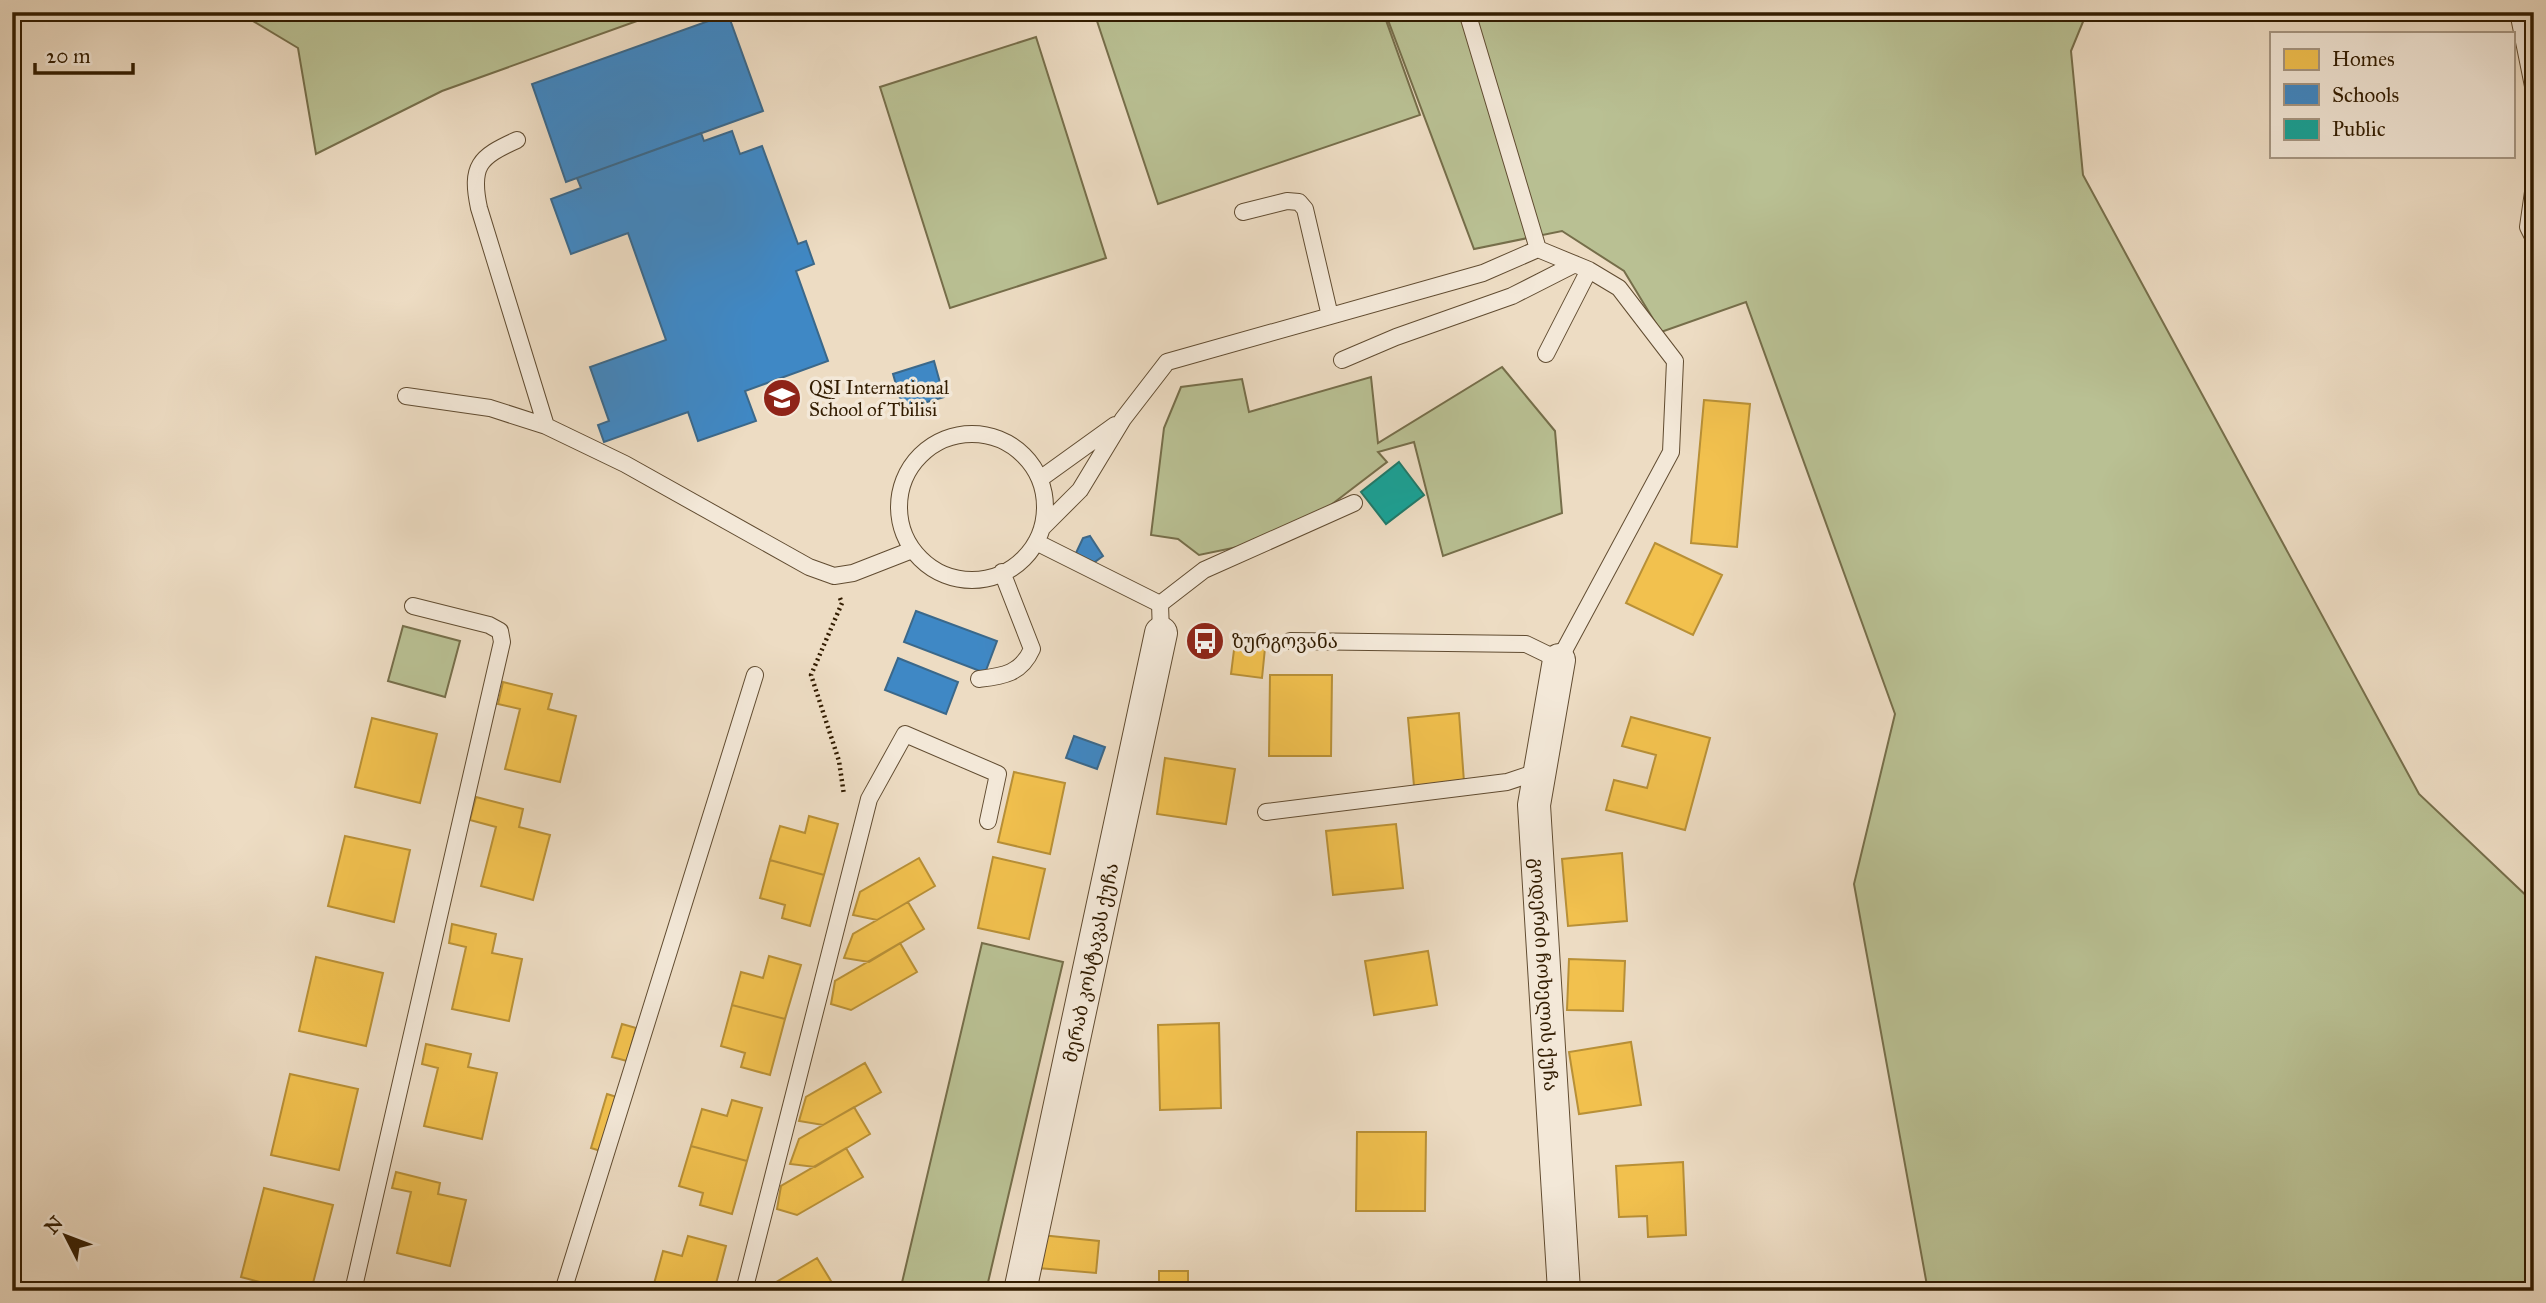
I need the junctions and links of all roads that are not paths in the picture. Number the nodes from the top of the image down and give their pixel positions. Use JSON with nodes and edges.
{"nodes":[{"id":1,"x":1467,"y":12,"type":"edge"},
{"id":2,"x":2518,"y":12,"type":"edge"},
{"id":3,"x":2534,"y":91,"type":"edge"},
{"id":4,"x":517,"y":140,"type":"dead end"},
{"id":5,"x":2534,"y":185,"type":"edge"},
{"id":6,"x":1243,"y":212,"type":"dead end"},
{"id":7,"x":2534,"y":239,"type":"edge"},
{"id":8,"x":1538,"y":249,"type":"junction"},
{"id":9,"x":1582,"y":267,"type":"junction"},
{"id":10,"x":1330,"y":316,"type":"junction"},
{"id":11,"x":1546,"y":355,"type":"dead end"},
{"id":12,"x":1342,"y":360,"type":"dead end"},
{"id":13,"x":406,"y":396,"type":"dead end"},
{"id":14,"x":1122,"y":419,"type":"junction"},
{"id":15,"x":546,"y":426,"type":"junction"},
{"id":16,"x":1040,"y":480,"type":"junction"},
{"id":17,"x":1354,"y":503,"type":"dead end"},
{"id":18,"x":1039,"y":535,"type":"junction"},
{"id":19,"x":912,"y":550,"type":"junction"},
{"id":20,"x":1002,"y":572,"type":"junction"},
{"id":21,"x":413,"y":606,"type":"dead end"},
{"id":22,"x":1161,"y":619,"type":"junction"},
{"id":23,"x":1290,"y":641,"type":"dead end"},
{"id":24,"x":1559,"y":660,"type":"junction"},
{"id":25,"x":755,"y":675,"type":"dead end"},
{"id":26,"x":979,"y":679,"type":"dead end"},
{"id":27,"x":1540,"y":771,"type":"junction"},
{"id":28,"x":1266,"y":812,"type":"dead end"},
{"id":29,"x":988,"y":821,"type":"dead end"},
{"id":30,"x":353,"y":1291,"type":"edge"},
{"id":31,"x":563,"y":1291,"type":"edge"},
{"id":32,"x":744,"y":1291,"type":"edge"},
{"id":33,"x":1020,"y":1291,"type":"edge"},
{"id":34,"x":1564,"y":1291,"type":"edge"}],
"edges":[{"from":1,"to":8,"type":"lane"},
{"from":2,"to":3,"type":"lane"},
{"from":4,"to":15,"type":"lane"},
{"from":5,"to":7,"type":"lane"},
{"from":6,"to":10,"type":"lane"},
{"from":8,"to":9,"type":"lane"},
{"from":8,"to":10,"type":"lane"},
{"from":9,"to":11,"type":"lane"},
{"from":9,"to":12,"type":"lane"},
{"from":9,"to":24,"type":"lane"},
{"from":10,"to":14,"type":"lane"},
{"from":13,"to":15,"type":"lane"},
{"from":14,"to":16,"type":"lane"},
{"from":14,"to":18,"type":"lane"},
{"from":15,"to":19,"type":"lane"},
{"from":16,"to":18,"type":"lane"},
{"from":16,"to":19,"type":"lane"},
{"from":17,"to":22,"type":"lane"},
{"from":18,"to":20,"type":"lane"},
{"from":18,"to":22,"type":"lane"},
{"from":19,"to":20,"type":"lane"},
{"from":20,"to":26,"type":"lane"},
{"from":21,"to":30,"type":"lane"},
{"from":22,"to":33,"type":"street","name":"მერაბ კოსტავას ქუჩა"},
{"from":23,"to":24,"type":"lane"},
{"from":24,"to":27,"type":"street","name":"გოდერძი ჩოხელის ქუჩა"},
{"from":25,"to":31,"type":"lane"},
{"from":27,"to":28,"type":"lane"},
{"from":27,"to":34,"type":"street","name":"გოდერძი ჩოხელის ქუჩა"},
{"from":29,"to":32,"type":"lane"}]}
